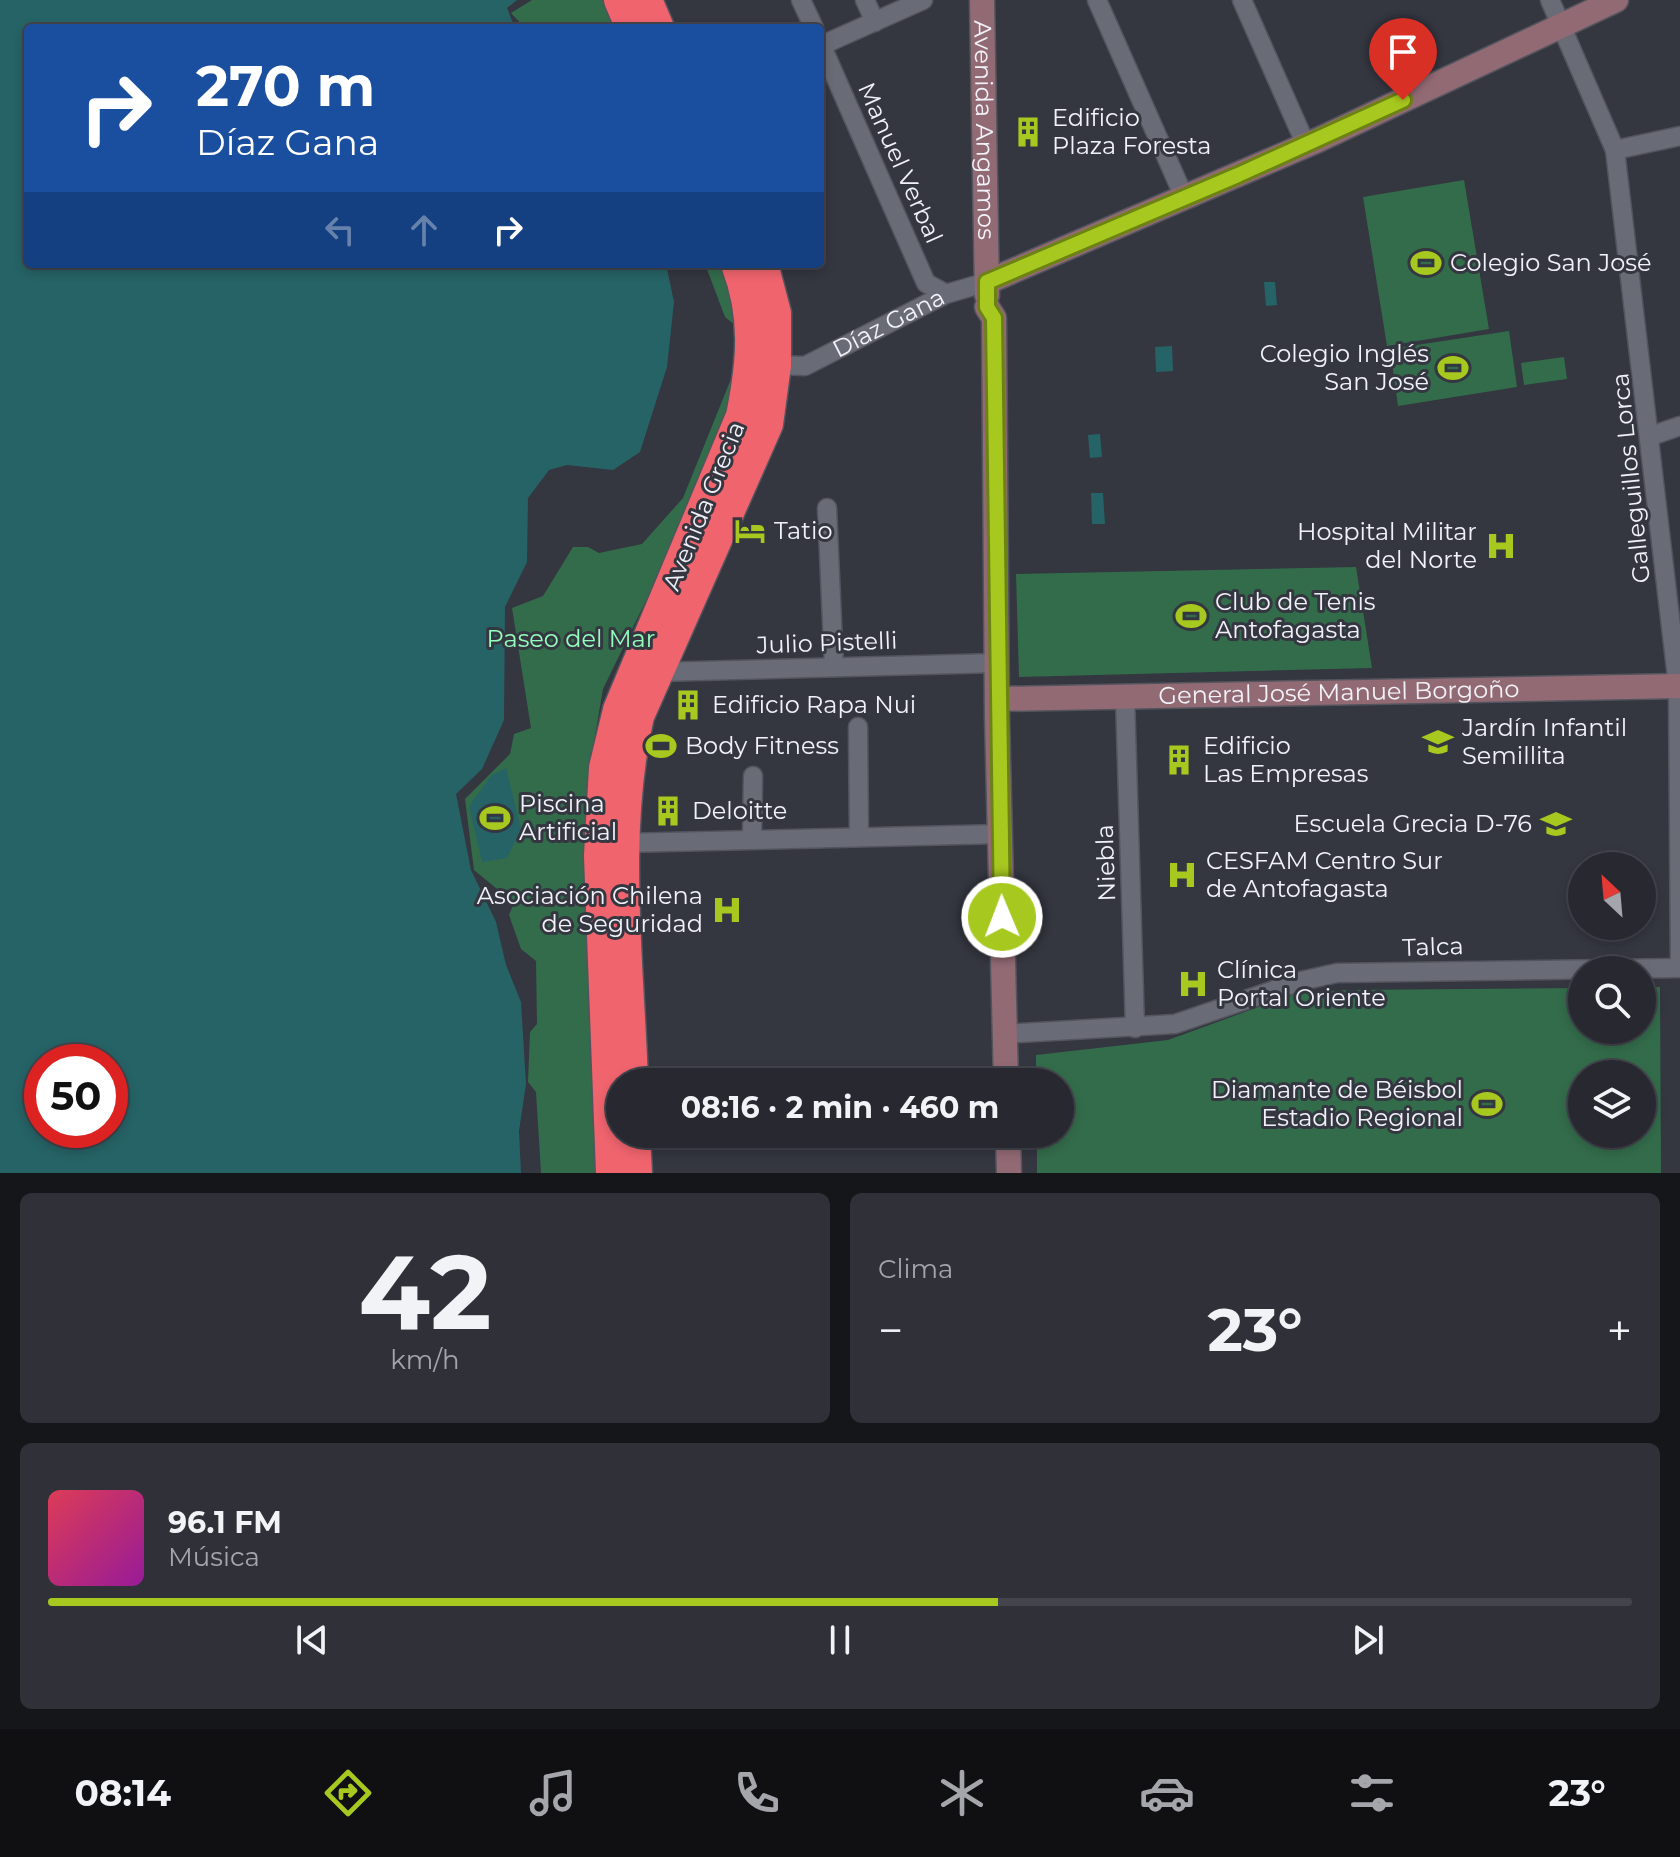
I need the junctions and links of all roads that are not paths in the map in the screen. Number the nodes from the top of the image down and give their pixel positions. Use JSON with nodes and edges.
{"nodes":[{"id":1,"x":620,"y":0,"type":"edge"},
{"id":2,"x":646,"y":0,"type":"edge"},
{"id":3,"x":801,"y":0,"type":"edge"},
{"id":4,"x":865,"y":0,"type":"edge"},
{"id":5,"x":923,"y":0,"type":"edge"},
{"id":6,"x":982,"y":0,"type":"edge"},
{"id":7,"x":1097,"y":0,"type":"edge"},
{"id":8,"x":1242,"y":0,"type":"edge"},
{"id":9,"x":1550,"y":0,"type":"edge"},
{"id":10,"x":1616,"y":0,"type":"edge"},
{"id":11,"x":875,"y":22,"type":"junction"},
{"id":12,"x":630,"y":24,"type":"edge"},
{"id":13,"x":656,"y":24,"type":"edge"},
{"id":14,"x":812,"y":24,"type":"edge"},
{"id":15,"x":1561,"y":25,"type":"junction"},
{"id":16,"x":824,"y":44,"type":"edge"},
{"id":17,"x":824,"y":52,"type":"edge"},
{"id":18,"x":1680,"y":136,"type":"edge"},
{"id":19,"x":1306,"y":145,"type":"junction"},
{"id":20,"x":1615,"y":150,"type":"junction"},
{"id":21,"x":1185,"y":199,"type":"junction"},
{"id":22,"x":738,"y":268,"type":"edge"},
{"id":23,"x":763,"y":268,"type":"edge"},
{"id":24,"x":987,"y":282,"type":"junction"},
{"id":25,"x":946,"y":294,"type":"junction"},
{"id":26,"x":775,"y":365,"type":"junction"},
{"id":27,"x":1680,"y":426,"type":"edge"},
{"id":28,"x":1651,"y":436,"type":"junction"},
{"id":29,"x":827,"y":508,"type":"dead end"},
{"id":30,"x":996,"y":652,"type":"junction"},
{"id":31,"x":834,"y":667,"type":"junction"},
{"id":32,"x":659,"y":672,"type":"junction"},
{"id":33,"x":1679,"y":686,"type":"edge"},
{"id":34,"x":1125,"y":697,"type":"junction"},
{"id":35,"x":997,"y":699,"type":"junction"},
{"id":36,"x":858,"y":727,"type":"dead end"},
{"id":37,"x":753,"y":776,"type":"dead end"},
{"id":38,"x":601,"y":813,"type":"junction"},
{"id":39,"x":1001,"y":834,"type":"junction"},
{"id":40,"x":859,"y":837,"type":"junction"},
{"id":41,"x":752,"y":838,"type":"junction"},
{"id":42,"x":624,"y":843,"type":"junction"},
{"id":43,"x":1680,"y":967,"type":"edge"},
{"id":44,"x":1135,"y":1028,"type":"junction"},
{"id":45,"x":1005,"y":1034,"type":"junction"},
{"id":46,"x":632,"y":1068,"type":"edge"},
{"id":47,"x":1006,"y":1068,"type":"edge"},
{"id":48,"x":635,"y":1148,"type":"edge"},
{"id":49,"x":1008,"y":1148,"type":"edge"},
{"id":50,"x":612,"y":1173,"type":"edge"},
{"id":51,"x":636,"y":1173,"type":"edge"},
{"id":52,"x":1009,"y":1173,"type":"edge"}],
"edges":[{"from":1,"to":12,"type":"highway"},
{"from":2,"to":13,"type":"highway"},
{"from":3,"to":14,"type":"street"},
{"from":4,"to":11,"type":"street"},
{"from":5,"to":11,"type":"street"},
{"from":6,"to":24,"type":"street","name":"Avenida Angamos"},
{"from":7,"to":21,"type":"street"},
{"from":8,"to":19,"type":"street"},
{"from":9,"to":15,"type":"street","name":"Galleguillos Lorca"},
{"from":10,"to":15,"type":"street","name":"Díaz Gana"},
{"from":11,"to":16,"type":"street"},
{"from":15,"to":19,"type":"street","name":"Díaz Gana"},
{"from":15,"to":20,"type":"street","name":"Galleguillos Lorca"},
{"from":17,"to":25,"type":"street","name":"Manuel Verbal"},
{"from":18,"to":20,"type":"street"},
{"from":19,"to":21,"type":"street","name":"Díaz Gana"},
{"from":20,"to":28,"type":"street","name":"Galleguillos Lorca"},
{"from":21,"to":24,"type":"street","name":"Díaz Gana"},
{"from":22,"to":38,"type":"highway","name":"Avenida Grecia"},
{"from":23,"to":26,"type":"highway","name":"Avenida Grecia"},
{"from":24,"to":25,"type":"street","name":"Díaz Gana"},
{"from":24,"to":30,"type":"street","name":"Avenida Angamos"},
{"from":25,"to":26,"type":"street","name":"Díaz Gana"},
{"from":26,"to":32,"type":"highway","name":"Avenida Grecia"},
{"from":27,"to":28,"type":"street"},
{"from":28,"to":33,"type":"street","name":"Galleguillos Lorca"},
{"from":29,"to":31,"type":"street"},
{"from":30,"to":31,"type":"street","name":"Julio Pistelli"},
{"from":30,"to":35,"type":"street","name":"Avenida Angamos"},
{"from":31,"to":32,"type":"street","name":"Julio Pistelli"},
{"from":32,"to":42,"type":"highway","name":"Avenida Grecia"},
{"from":33,"to":34,"type":"street","name":"General José Manuel Borgoño"},
{"from":33,"to":43,"type":"street","name":"Galleguillos Lorca"},
{"from":34,"to":35,"type":"street","name":"General José Manuel Borgoño"},
{"from":34,"to":44,"type":"street","name":"Niebla"},
{"from":35,"to":39,"type":"street","name":"Avenida Angamos"},
{"from":36,"to":40,"type":"street"},
{"from":37,"to":41,"type":"street"},
{"from":38,"to":42,"type":"street"},
{"from":38,"to":50,"type":"highway","name":"Avenida Grecia"},
{"from":39,"to":40,"type":"street"},
{"from":39,"to":45,"type":"street","name":"Avenida Angamos"},
{"from":40,"to":41,"type":"street"},
{"from":41,"to":42,"type":"street"},
{"from":42,"to":46,"type":"highway","name":"Avenida Grecia"},
{"from":43,"to":44,"type":"street","name":"Talca"},
{"from":44,"to":45,"type":"street","name":"Talca"},
{"from":45,"to":47,"type":"street","name":"Avenida Angamos"},
{"from":48,"to":51,"type":"highway"},
{"from":49,"to":52,"type":"street"}]}
